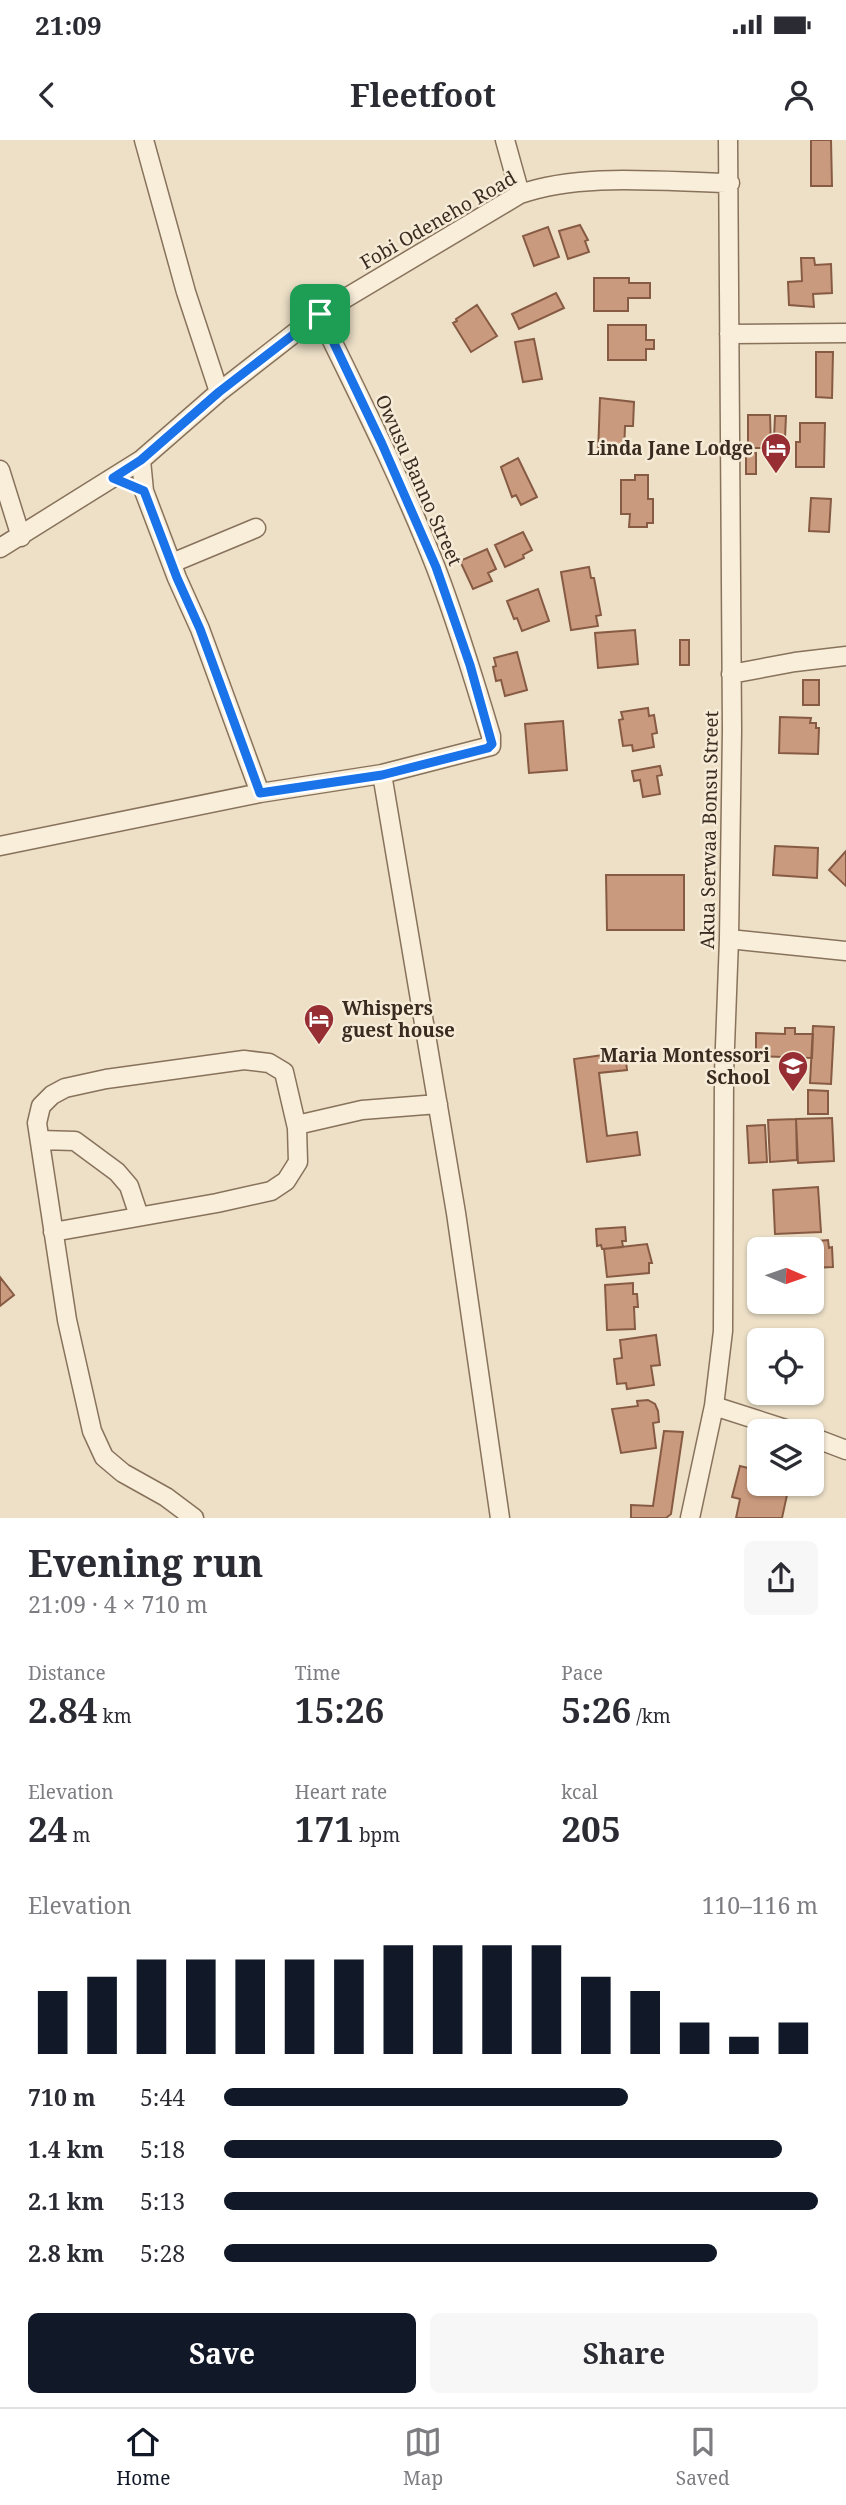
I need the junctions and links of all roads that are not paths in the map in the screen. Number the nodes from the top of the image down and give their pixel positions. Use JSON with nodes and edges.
{"nodes":[{"id":1,"x":505,"y":140,"type":"edge"},
{"id":2,"x":728,"y":140,"type":"edge"},
{"id":3,"x":150,"y":142,"type":"edge"},
{"id":4,"x":730,"y":183,"type":"junction"},
{"id":5,"x":520,"y":194,"type":"junction"},
{"id":6,"x":320,"y":314,"type":"junction"},
{"id":7,"x":846,"y":333,"type":"edge"},
{"id":8,"x":729,"y":334,"type":"junction"},
{"id":9,"x":219,"y":392,"type":"junction"},
{"id":10,"x":141,"y":460,"type":"junction"},
{"id":11,"x":0,"y":470,"type":"edge"},
{"id":12,"x":113,"y":478,"type":"junction"},
{"id":13,"x":144,"y":491,"type":"junction"},
{"id":14,"x":256,"y":528,"type":"dead end"},
{"id":15,"x":21,"y":537,"type":"junction"},
{"id":16,"x":0,"y":548,"type":"edge"},
{"id":17,"x":172,"y":563,"type":"junction"},
{"id":18,"x":846,"y":656,"type":"edge"},
{"id":19,"x":731,"y":674,"type":"junction"},
{"id":20,"x":382,"y":775,"type":"junction"},
{"id":21,"x":260,"y":793,"type":"junction"},
{"id":22,"x":0,"y":846,"type":"edge"},
{"id":23,"x":729,"y":939,"type":"junction"},
{"id":24,"x":846,"y":951,"type":"edge"},
{"id":25,"x":438,"y":1104,"type":"junction"},
{"id":26,"x":297,"y":1125,"type":"junction"},
{"id":27,"x":40,"y":1140,"type":"junction"},
{"id":28,"x":139,"y":1216,"type":"junction"},
{"id":29,"x":53,"y":1231,"type":"junction"},
{"id":30,"x":715,"y":1406,"type":"junction"},
{"id":31,"x":755,"y":1419,"type":"edge"},
{"id":32,"x":824,"y":1442,"type":"edge"},
{"id":33,"x":846,"y":1450,"type":"edge"},
{"id":34,"x":194,"y":1518,"type":"edge"},
{"id":35,"x":500,"y":1518,"type":"edge"},
{"id":36,"x":690,"y":1518,"type":"edge"}],
"edges":[{"from":1,"to":5,"type":"street"},
{"from":2,"to":4,"type":"street","name":"Akua Serwaa Bonsu Street"},
{"from":3,"to":9,"type":"street"},
{"from":4,"to":5,"type":"street","name":"Fobi Odeneho Road"},
{"from":4,"to":8,"type":"street","name":"Akua Serwaa Bonsu Street"},
{"from":5,"to":6,"type":"street","name":"Fobi Odeneho Road"},
{"from":6,"to":9,"type":"street","name":"Fobi Odeneho Road"},
{"from":6,"to":20,"type":"street","name":"Owusu Banno Street"},
{"from":7,"to":8,"type":"street"},
{"from":8,"to":19,"type":"street","name":"Akua Serwaa Bonsu Street"},
{"from":9,"to":10,"type":"street","name":"Fobi Odeneho Road"},
{"from":10,"to":12,"type":"street","name":"Fobi Odeneho Road"},
{"from":10,"to":13,"type":"street"},
{"from":11,"to":15,"type":"street"},
{"from":12,"to":13,"type":"street"},
{"from":12,"to":15,"type":"street","name":"Fobi Odeneho Road"},
{"from":13,"to":17,"type":"street"},
{"from":14,"to":17,"type":"street"},
{"from":15,"to":16,"type":"street","name":"Fobi Odeneho Road"},
{"from":17,"to":21,"type":"street"},
{"from":18,"to":19,"type":"street"},
{"from":19,"to":23,"type":"street","name":"Akua Serwaa Bonsu Street"},
{"from":20,"to":21,"type":"street"},
{"from":20,"to":25,"type":"street"},
{"from":21,"to":22,"type":"street"},
{"from":23,"to":24,"type":"street"},
{"from":23,"to":30,"type":"street","name":"Akua Serwaa Bonsu Street"},
{"from":25,"to":26,"type":"street"},
{"from":25,"to":35,"type":"street"},
{"from":26,"to":27,"type":"street"},
{"from":26,"to":28,"type":"street"},
{"from":27,"to":28,"type":"street"},
{"from":27,"to":29,"type":"street"},
{"from":28,"to":29,"type":"street"},
{"from":29,"to":34,"type":"street"},
{"from":30,"to":31,"type":"street"},
{"from":30,"to":36,"type":"street","name":"Akua Serwaa Bonsu Street"},
{"from":32,"to":33,"type":"street"}]}
